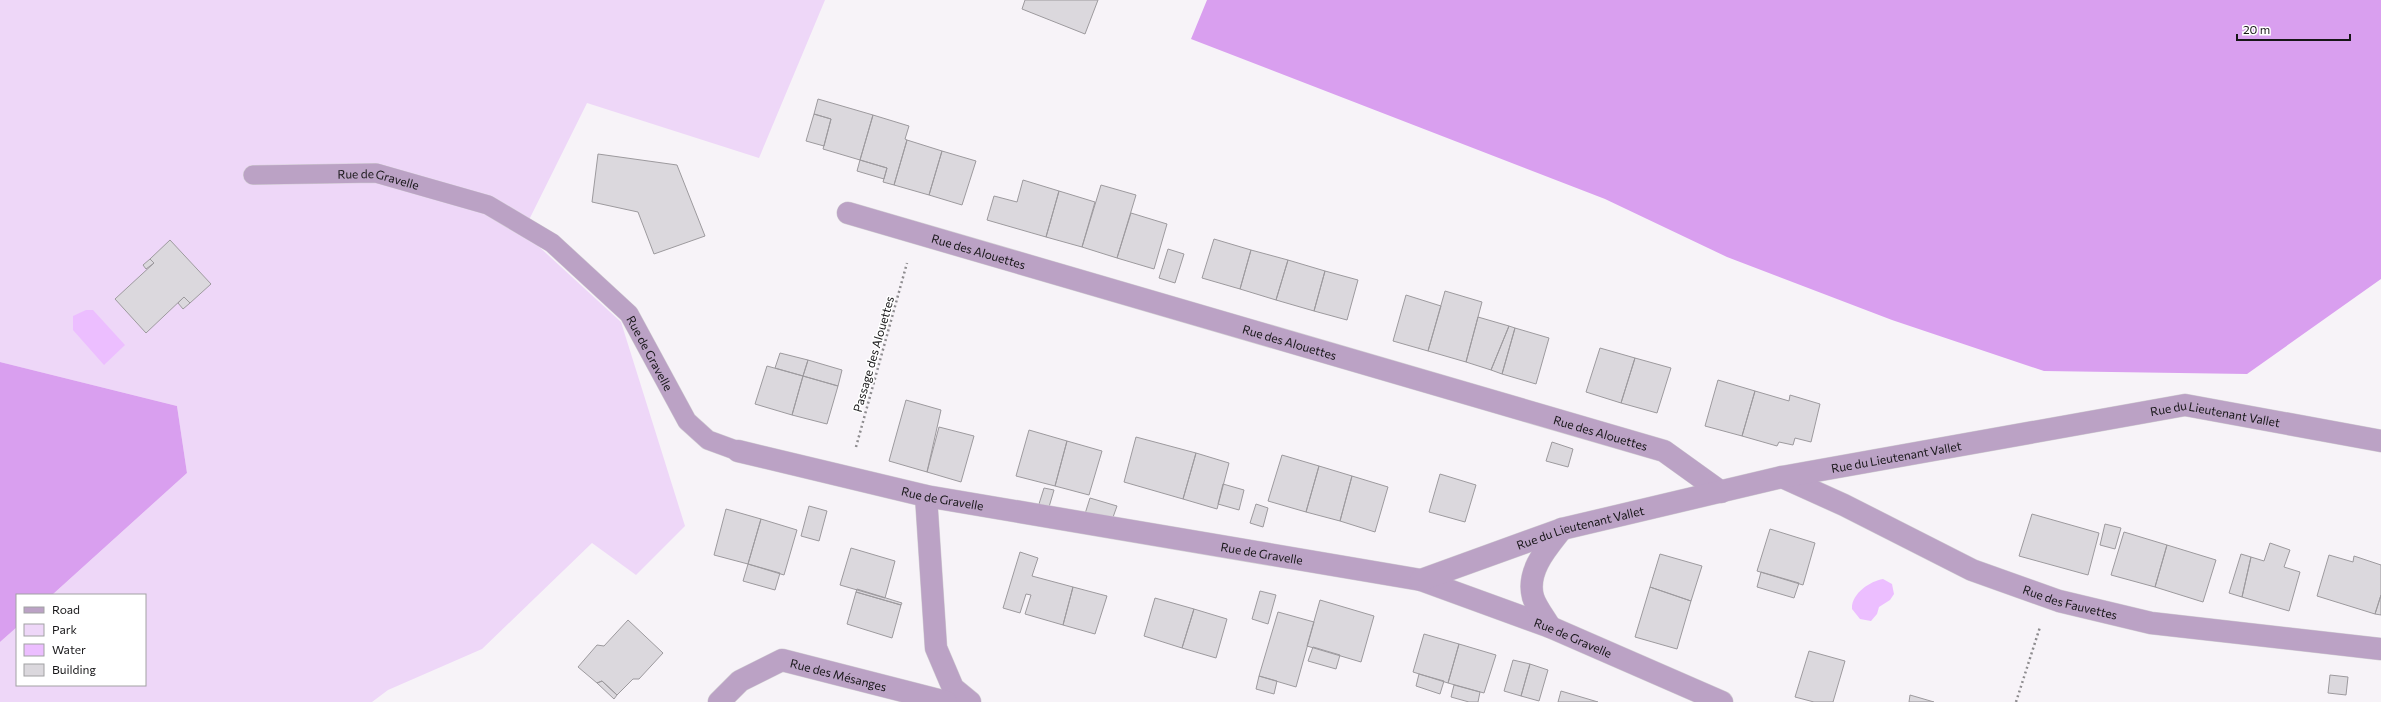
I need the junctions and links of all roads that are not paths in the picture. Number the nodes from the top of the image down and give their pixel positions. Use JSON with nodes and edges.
{"nodes":[{"id":1,"x":253,"y":175,"type":"dead end"},
{"id":2,"x":848,"y":213,"type":"dead end"},
{"id":3,"x":2381,"y":441,"type":"edge"},
{"id":4,"x":738,"y":451,"type":"joint"},
{"id":5,"x":1782,"y":478,"type":"junction"},
{"id":6,"x":1721,"y":492,"type":"junction"},
{"id":7,"x":926,"y":496,"type":"junction"},
{"id":8,"x":1562,"y":529,"type":"junction"},
{"id":9,"x":1421,"y":580,"type":"junction"},
{"id":10,"x":1550,"y":627,"type":"junction"},
{"id":11,"x":2381,"y":649,"type":"edge"},
{"id":12,"x":719,"y":702,"type":"edge"},
{"id":13,"x":946,"y":702,"type":"edge"},
{"id":14,"x":970,"y":702,"type":"edge"},
{"id":15,"x":1722,"y":702,"type":"edge"}],
"edges":[{"from":1,"to":4,"type":"lane","name":"Rue de Gravelle"},
{"from":2,"to":6,"type":"street","name":"Rue des Alouettes"},
{"from":3,"to":5,"type":"street","name":"Rue du Lieutenant Vallet"},
{"from":4,"to":7,"type":"street","name":"Rue de Gravelle"},
{"from":5,"to":6,"type":"street","name":"Rue du Lieutenant Vallet"},
{"from":5,"to":11,"type":"street","name":"Rue des Fauvettes"},
{"from":6,"to":8,"type":"street","name":"Rue du Lieutenant Vallet"},
{"from":7,"to":9,"type":"street","name":"Rue de Gravelle"},
{"from":7,"to":14,"type":"street"},
{"from":8,"to":9,"type":"street","name":"Rue du Lieutenant Vallet"},
{"from":8,"to":10,"type":"street"},
{"from":9,"to":10,"type":"street","name":"Rue de Gravelle"},
{"from":10,"to":15,"type":"street","name":"Rue de Gravelle"},
{"from":12,"to":13,"type":"street","name":"Rue des Mésanges"}]}
